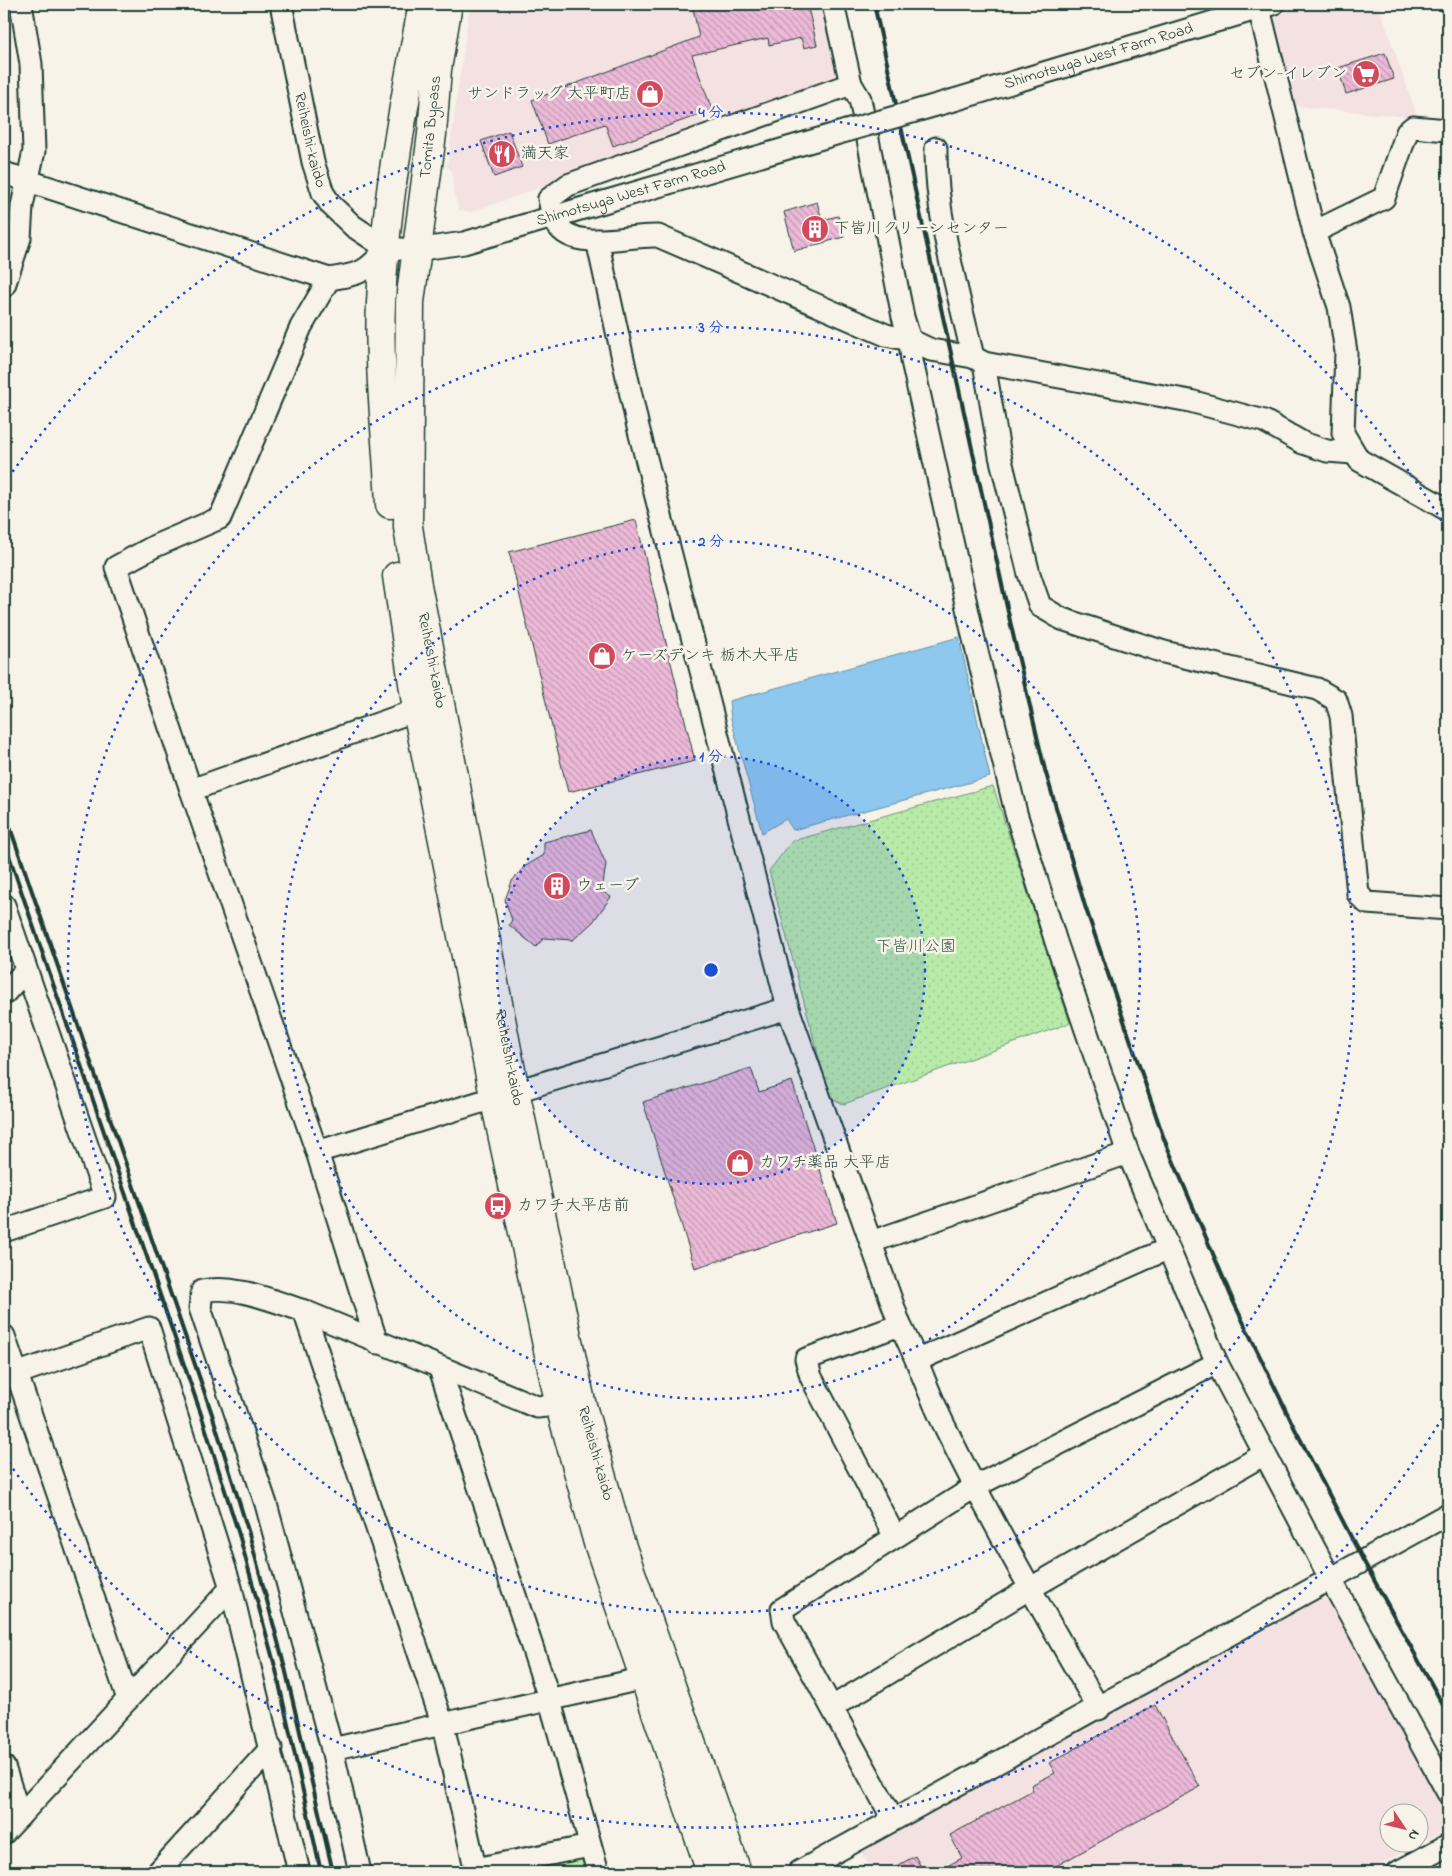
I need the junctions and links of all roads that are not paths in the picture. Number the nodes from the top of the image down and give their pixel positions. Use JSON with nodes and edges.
{"nodes":[{"id":1,"x":21,"y":4,"type":"edge"},
{"id":2,"x":281,"y":4,"type":"edge"},
{"id":3,"x":423,"y":4,"type":"edge"},
{"id":4,"x":448,"y":4,"type":"edge"},
{"id":5,"x":833,"y":4,"type":"edge"},
{"id":6,"x":1263,"y":5,"type":"edge"},
{"id":7,"x":851,"y":84,"type":"junction"},
{"id":8,"x":1448,"y":130,"type":"edge"},
{"id":9,"x":936,"y":148,"type":"dead end"},
{"id":10,"x":4,"y":174,"type":"edge"},
{"id":11,"x":28,"y":181,"type":"junction"},
{"id":12,"x":553,"y":218,"type":"junction"},
{"id":13,"x":1314,"y":232,"type":"junction"},
{"id":14,"x":596,"y":240,"type":"junction"},
{"id":15,"x":386,"y":248,"type":"junction"},
{"id":16,"x":415,"y":250,"type":"junction"},
{"id":17,"x":329,"y":279,"type":"junction"},
{"id":18,"x":4,"y":286,"type":"edge"},
{"id":19,"x":910,"y":340,"type":"junction"},
{"id":20,"x":978,"y":360,"type":"junction"},
{"id":21,"x":1353,"y":453,"type":"junction"},
{"id":22,"x":1448,"y":510,"type":"edge"},
{"id":23,"x":428,"y":706,"type":"junction"},
{"id":24,"x":191,"y":790,"type":"junction"},
{"id":25,"x":4,"y":905,"type":"edge"},
{"id":26,"x":1448,"y":910,"type":"edge"},
{"id":27,"x":25,"y":971,"type":"junction"},
{"id":28,"x":4,"y":994,"type":"edge"},
{"id":29,"x":788,"y":1008,"type":"junction"},
{"id":30,"x":505,"y":1094,"type":"junction"},
{"id":31,"x":316,"y":1152,"type":"junction"},
{"id":32,"x":1128,"y":1152,"type":"junction"},
{"id":33,"x":4,"y":1231,"type":"edge"},
{"id":34,"x":871,"y":1242,"type":"junction"},
{"id":35,"x":1167,"y":1249,"type":"junction"},
{"id":36,"x":304,"y":1311,"type":"junction"},
{"id":37,"x":900,"y":1325,"type":"junction"},
{"id":38,"x":4,"y":1336,"type":"edge"},
{"id":39,"x":376,"y":1343,"type":"junction"},
{"id":40,"x":918,"y":1360,"type":"junction"},
{"id":41,"x":1217,"y":1363,"type":"junction"},
{"id":42,"x":440,"y":1369,"type":"junction"},
{"id":43,"x":10,"y":1375,"type":"edge"},
{"id":44,"x":570,"y":1404,"type":"junction"},
{"id":45,"x":1264,"y":1455,"type":"junction"},
{"id":46,"x":976,"y":1486,"type":"junction"},
{"id":47,"x":1448,"y":1514,"type":"edge"},
{"id":48,"x":894,"y":1537,"type":"junction"},
{"id":49,"x":1330,"y":1578,"type":"junction"},
{"id":50,"x":231,"y":1588,"type":"junction"},
{"id":51,"x":1029,"y":1589,"type":"junction"},
{"id":52,"x":655,"y":1676,"type":"junction"},
{"id":53,"x":128,"y":1699,"type":"junction"},
{"id":54,"x":550,"y":1701,"type":"junction"},
{"id":55,"x":832,"y":1707,"type":"junction"},
{"id":56,"x":1099,"y":1708,"type":"junction"},
{"id":57,"x":443,"y":1725,"type":"junction"},
{"id":58,"x":271,"y":1748,"type":"junction"},
{"id":59,"x":332,"y":1749,"type":"junction"},
{"id":60,"x":4,"y":1767,"type":"edge"},
{"id":61,"x":1448,"y":1793,"type":"edge"},
{"id":62,"x":20,"y":1816,"type":"junction"},
{"id":63,"x":893,"y":1819,"type":"junction"},
{"id":64,"x":4,"y":1833,"type":"edge"},
{"id":65,"x":1448,"y":1845,"type":"edge"},
{"id":66,"x":590,"y":1846,"type":"junction"},
{"id":67,"x":475,"y":1871,"type":"edge"},
{"id":68,"x":158,"y":1872,"type":"edge"},
{"id":69,"x":299,"y":1872,"type":"edge"},
{"id":70,"x":360,"y":1872,"type":"edge"},
{"id":71,"x":598,"y":1872,"type":"edge"},
{"id":72,"x":711,"y":1872,"type":"edge"},
{"id":73,"x":737,"y":1872,"type":"edge"},
{"id":74,"x":800,"y":1872,"type":"edge"},
{"id":75,"x":1398,"y":1872,"type":"edge"}],
"edges":[{"from":1,"to":11,"type":"street"},
{"from":2,"to":15,"type":"street","name":"Reiheishi-kaido"},
{"from":3,"to":15,"type":"main road","name":"Tomita Bypass"},
{"from":4,"to":16,"type":"main road","name":"Tomita Bypass"},
{"from":5,"to":7,"type":"street"},
{"from":6,"to":12,"type":"street","name":"Shimotsuga West Farm Road","bridge":true},
{"from":6,"to":13,"type":"street"},
{"from":7,"to":12,"type":"street"},
{"from":7,"to":19,"type":"street"},
{"from":8,"to":13,"type":"street"},
{"from":9,"to":20,"type":"street"},
{"from":10,"to":11,"type":"street"},
{"from":11,"to":17,"type":"street"},
{"from":11,"to":18,"type":"street"},
{"from":12,"to":14,"type":"street"},
{"from":12,"to":16,"type":"street","name":"Shimotsuga West Farm Road"},
{"from":13,"to":21,"type":"street"},
{"from":14,"to":19,"type":"street"},
{"from":14,"to":29,"type":"street"},
{"from":15,"to":16,"type":"street"},
{"from":15,"to":17,"type":"street"},
{"from":15,"to":23,"type":"main road","name":"Reiheishi-kaido"},
{"from":16,"to":23,"type":"main road","name":"Reiheishi-kaido"},
{"from":17,"to":24,"type":"street"},
{"from":19,"to":20,"type":"street"},
{"from":19,"to":32,"type":"street"},
{"from":20,"to":21,"type":"street"},
{"from":20,"to":26,"type":"street"},
{"from":21,"to":22,"type":"street"},
{"from":23,"to":24,"type":"street"},
{"from":23,"to":30,"type":"main road","name":"Reiheishi-kaido"},
{"from":24,"to":31,"type":"street"},
{"from":25,"to":27,"type":"street"},
{"from":27,"to":28,"type":"street"},
{"from":27,"to":33,"type":"street"},
{"from":29,"to":30,"type":"street"},
{"from":29,"to":34,"type":"street"},
{"from":30,"to":31,"type":"street"},
{"from":30,"to":44,"type":"main road","name":"Reiheishi-kaido"},
{"from":31,"to":39,"type":"street"},
{"from":32,"to":34,"type":"street"},
{"from":32,"to":35,"type":"street"},
{"from":34,"to":37,"type":"street"},
{"from":35,"to":40,"type":"street"},
{"from":35,"to":41,"type":"street"},
{"from":36,"to":39,"type":"street"},
{"from":36,"to":57,"type":"street"},
{"from":36,"to":59,"type":"street"},
{"from":37,"to":40,"type":"street"},
{"from":37,"to":48,"type":"street"},
{"from":38,"to":43,"type":"street"},
{"from":39,"to":42,"type":"street"},
{"from":40,"to":46,"type":"street"},
{"from":41,"to":45,"type":"street"},
{"from":41,"to":46,"type":"street"},
{"from":42,"to":44,"type":"street"},
{"from":42,"to":54,"type":"street"},
{"from":43,"to":50,"type":"street"},
{"from":43,"to":53,"type":"street"},
{"from":44,"to":52,"type":"main road","name":"Reiheishi-kaido"},
{"from":45,"to":49,"type":"street"},
{"from":45,"to":51,"type":"street"},
{"from":46,"to":48,"type":"street"},
{"from":46,"to":51,"type":"street"},
{"from":47,"to":49,"type":"street"},
{"from":48,"to":55,"type":"street"},
{"from":49,"to":56,"type":"street"},
{"from":49,"to":61,"type":"street"},
{"from":50,"to":53,"type":"street"},
{"from":50,"to":58,"type":"street"},
{"from":51,"to":55,"type":"street"},
{"from":51,"to":56,"type":"street"},
{"from":52,"to":54,"type":"street"},
{"from":52,"to":72,"type":"main road","name":"Reiheishi-kaido"},
{"from":52,"to":73,"type":"main road","name":"Reiheishi-kaido"},
{"from":53,"to":62,"type":"street"},
{"from":54,"to":57,"type":"street"},
{"from":54,"to":66,"type":"street"},
{"from":55,"to":63,"type":"street"},
{"from":56,"to":63,"type":"street"},
{"from":57,"to":59,"type":"street"},
{"from":57,"to":67,"type":"street"},
{"from":58,"to":68,"type":"street"},
{"from":58,"to":69,"type":"street"},
{"from":59,"to":70,"type":"street"},
{"from":60,"to":62,"type":"street"},
{"from":62,"to":64,"type":"street"},
{"from":63,"to":74,"type":"street"},
{"from":65,"to":75,"type":"street"},
{"from":66,"to":67,"type":"street"},
{"from":66,"to":71,"type":"street"}]}
